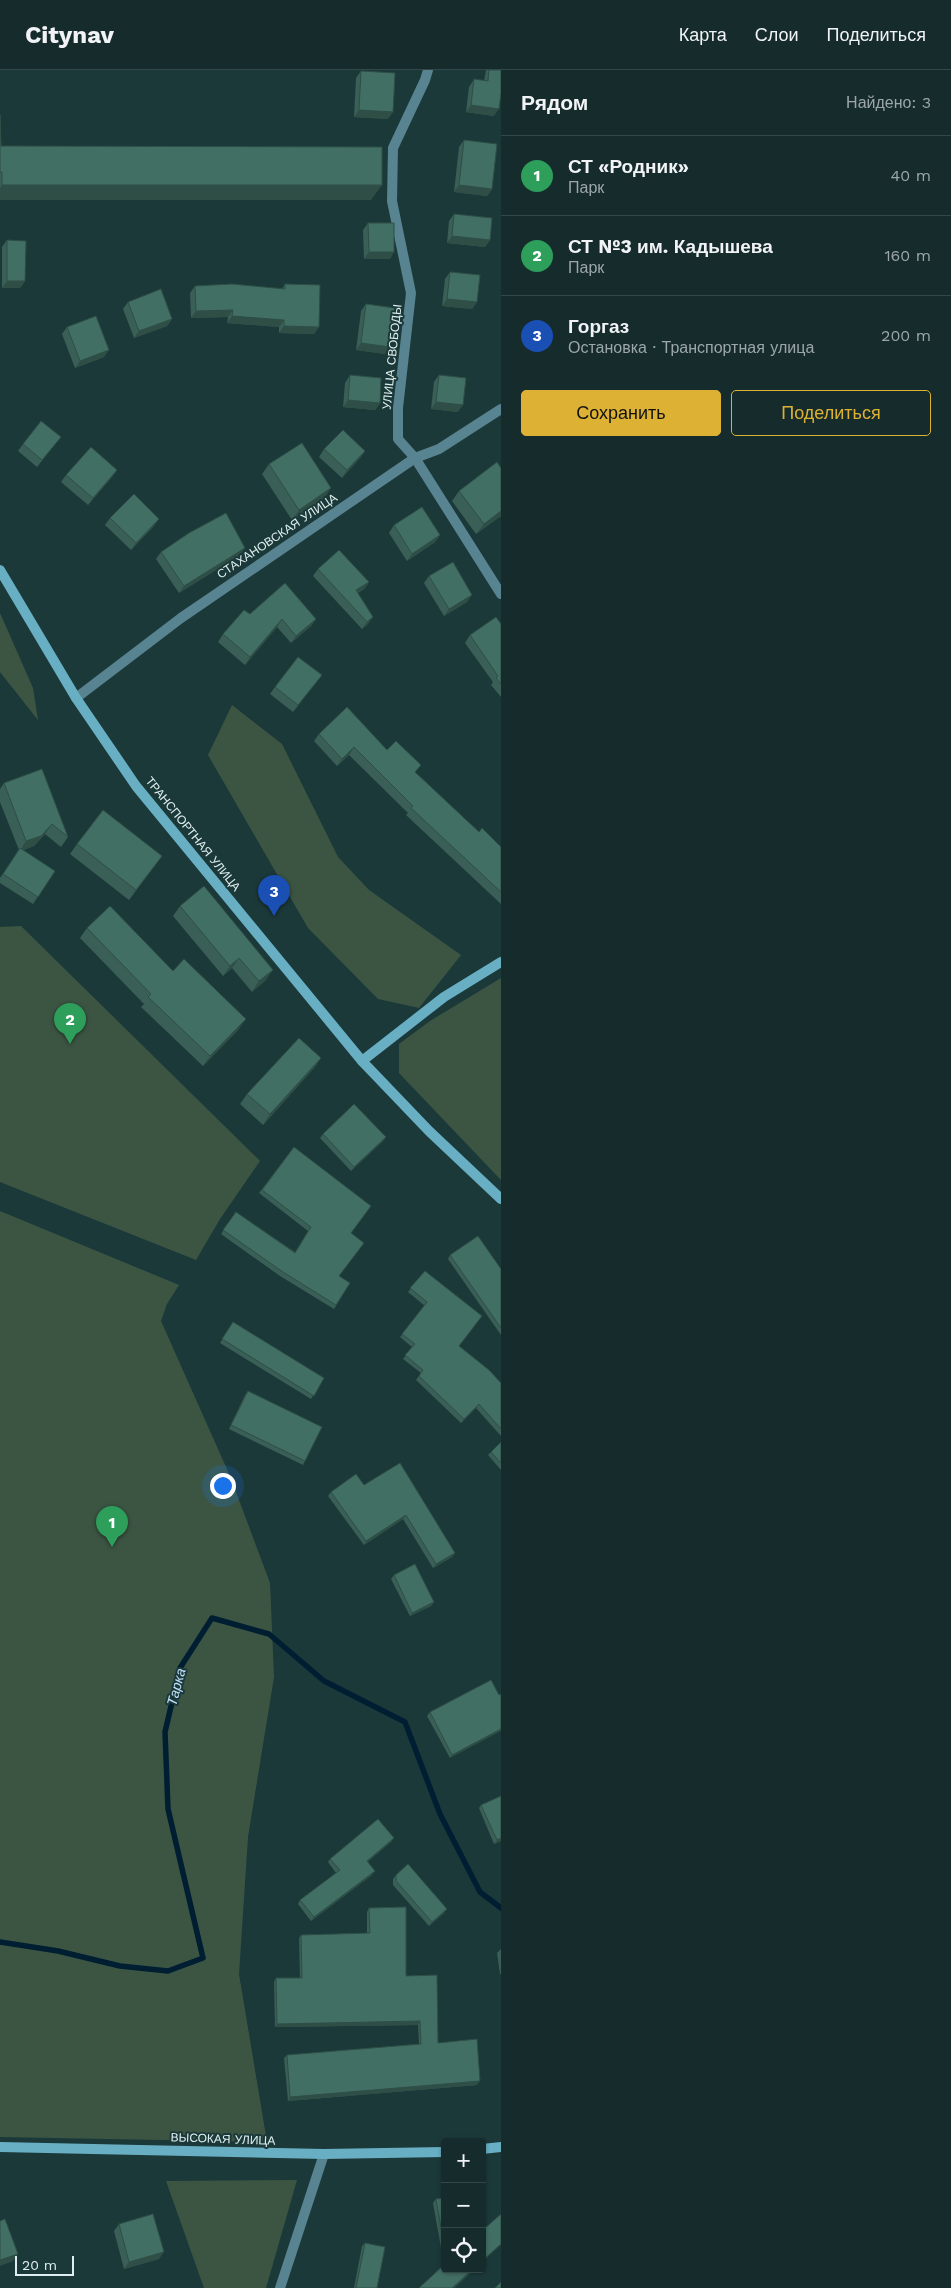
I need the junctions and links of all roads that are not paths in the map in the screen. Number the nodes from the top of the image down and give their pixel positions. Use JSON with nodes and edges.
{"nodes":[{"id":1,"x":428,"y":70,"type":"edge"},
{"id":2,"x":501,"y":408,"type":"edge"},
{"id":3,"x":415,"y":458,"type":"junction"},
{"id":4,"x":0,"y":570,"type":"edge"},
{"id":5,"x":501,"y":594,"type":"edge"},
{"id":6,"x":76,"y":698,"type":"junction"},
{"id":7,"x":501,"y":962,"type":"edge"},
{"id":8,"x":362,"y":1061,"type":"junction"},
{"id":9,"x":501,"y":1199,"type":"edge"},
{"id":10,"x":0,"y":2147,"type":"edge"},
{"id":11,"x":501,"y":2148,"type":"edge"},
{"id":12,"x":486,"y":2149,"type":"edge"},
{"id":13,"x":441,"y":2152,"type":"edge"},
{"id":14,"x":324,"y":2154,"type":"junction"},
{"id":15,"x":280,"y":2288,"type":"edge"}],
"edges":[{"from":1,"to":3,"type":"street","name":"УЛИЦА СВОБОДЫ"},
{"from":2,"to":3,"type":"street","name":"СТАХАНОВСКАЯ УЛИЦА"},
{"from":3,"to":5,"type":"street","name":"УЛИЦА СВОБОДЫ"},
{"from":3,"to":6,"type":"street","name":"СТАХАНОВСКАЯ УЛИЦА"},
{"from":4,"to":6,"type":"street","name":"ТРАНСПОРТНАЯ УЛИЦА"},
{"from":6,"to":8,"type":"street","name":"ТРАНСПОРТНАЯ УЛИЦА"},
{"from":7,"to":8,"type":"street"},
{"from":8,"to":9,"type":"street","name":"ТРАНСПОРТНАЯ УЛИЦА"},
{"from":10,"to":14,"type":"street","name":"ВЫСОКАЯ УЛИЦА"},
{"from":11,"to":12,"type":"street"},
{"from":13,"to":14,"type":"street","name":"ВЫСОКАЯ УЛИЦА"},
{"from":14,"to":15,"type":"street"}]}
